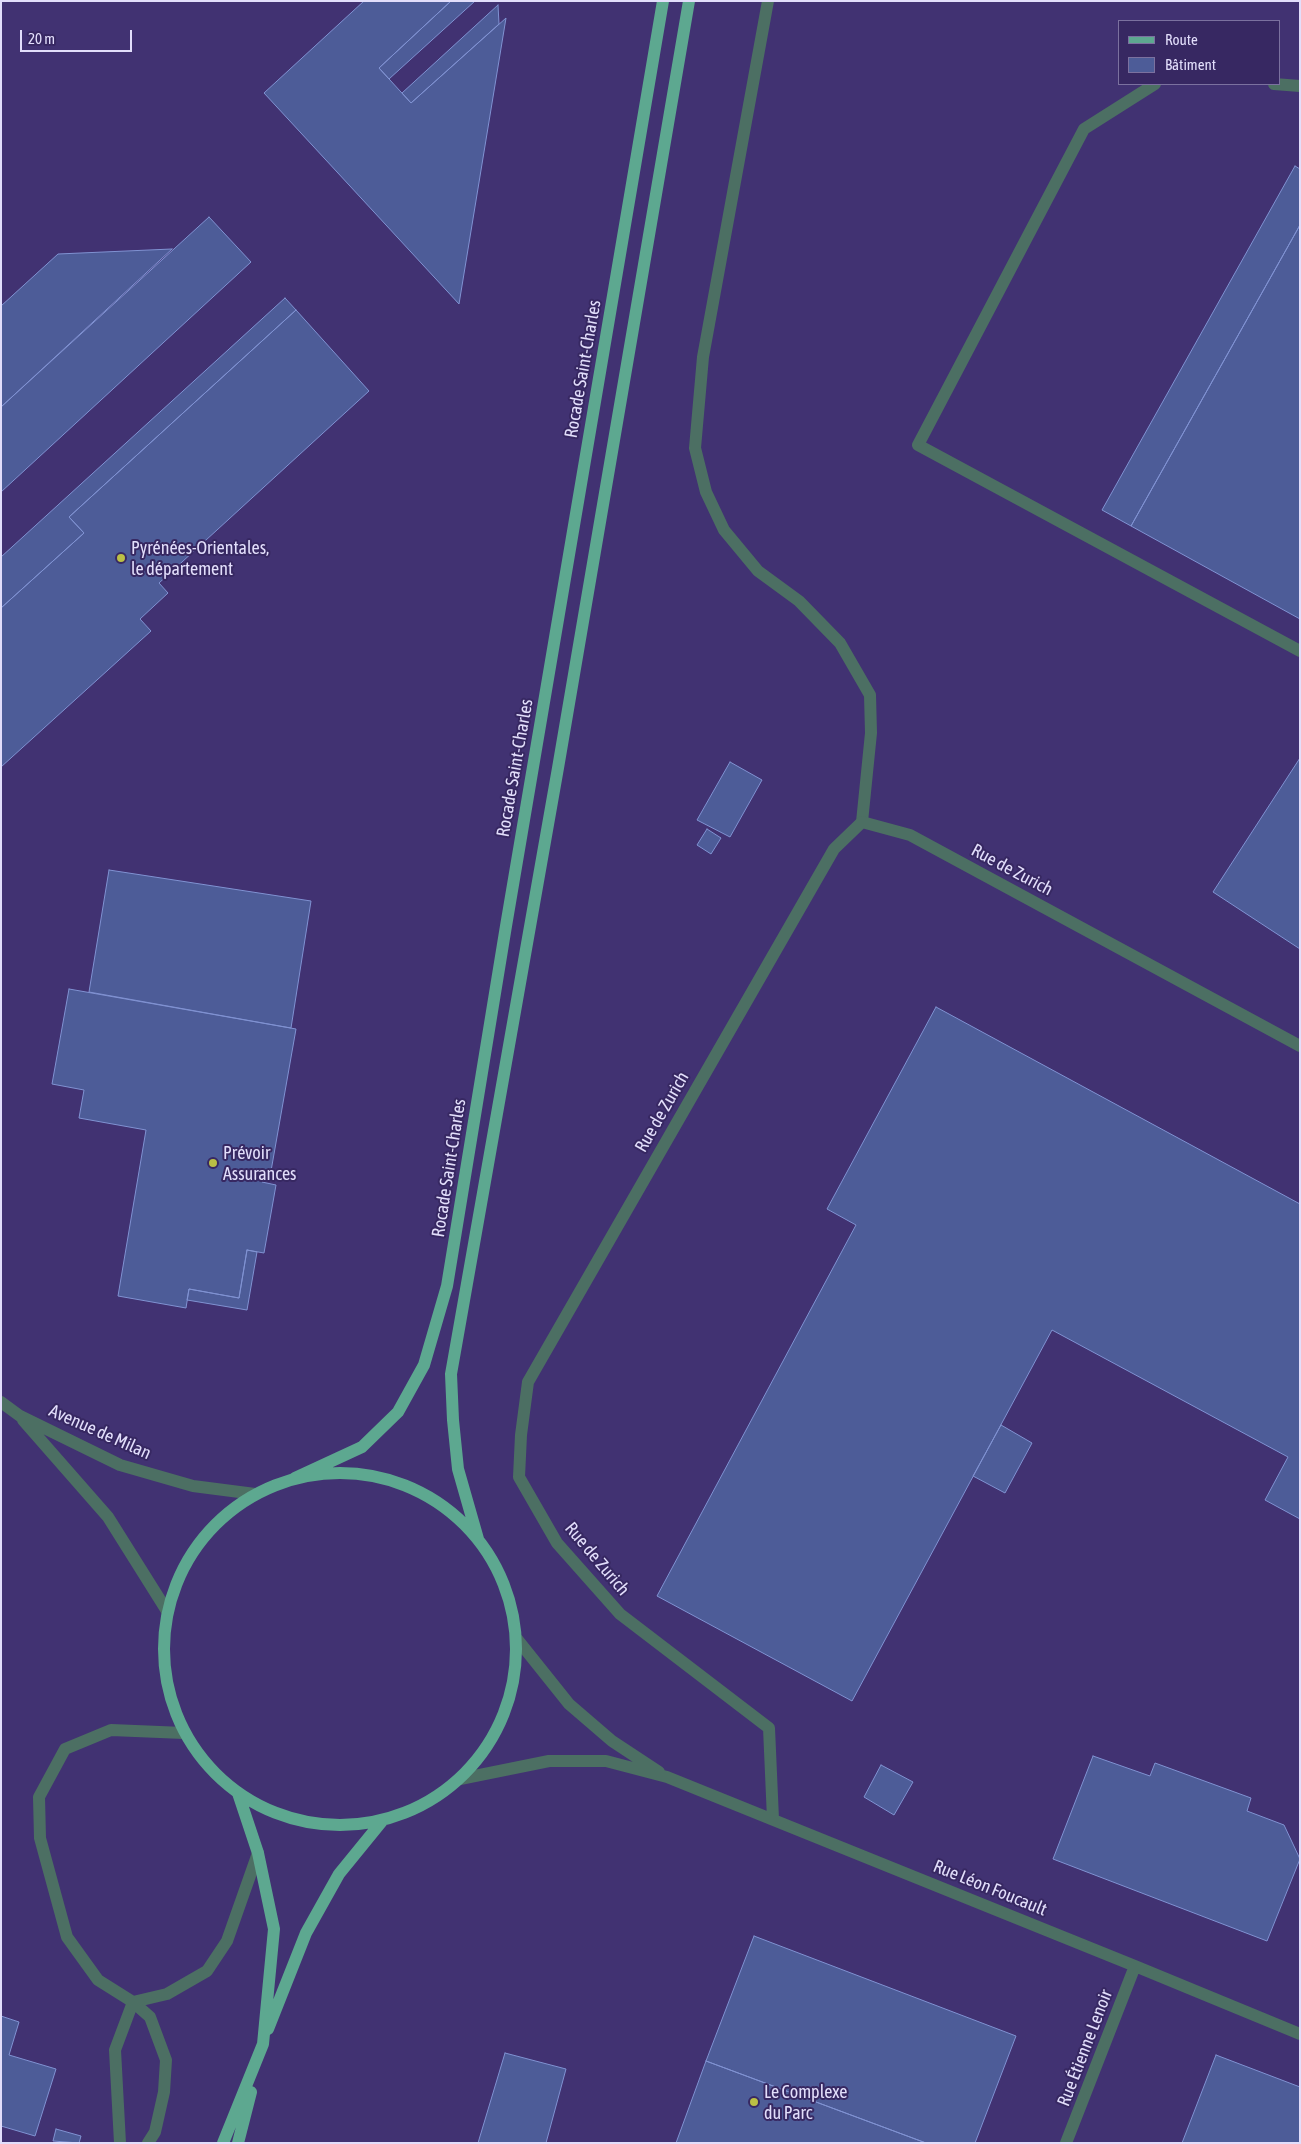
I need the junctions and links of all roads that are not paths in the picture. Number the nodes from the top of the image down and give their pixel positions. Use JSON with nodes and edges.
{"nodes":[{"id":1,"x":663,"y":1,"type":"edge"},
{"id":2,"x":689,"y":1,"type":"edge"},
{"id":3,"x":768,"y":1,"type":"edge"},
{"id":4,"x":1153,"y":85,"type":"edge"},
{"id":5,"x":1281,"y":85,"type":"edge"},
{"id":6,"x":1300,"y":86,"type":"edge"},
{"id":7,"x":1300,"y":651,"type":"edge"},
{"id":8,"x":862,"y":822,"type":"junction"},
{"id":9,"x":1300,"y":1046,"type":"edge"},
{"id":10,"x":1,"y":1402,"type":"edge"},
{"id":11,"x":20,"y":1416,"type":"junction"},
{"id":12,"x":295,"y":1478,"type":"junction"},
{"id":13,"x":255,"y":1494,"type":"junction"},
{"id":14,"x":478,"y":1539,"type":"junction"},
{"id":15,"x":167,"y":1611,"type":"junction"},
{"id":16,"x":517,"y":1639,"type":"junction"},
{"id":17,"x":184,"y":1733,"type":"junction"},
{"id":18,"x":667,"y":1777,"type":"junction"},
{"id":19,"x":460,"y":1779,"type":"junction"},
{"id":20,"x":238,"y":1793,"type":"junction"},
{"id":21,"x":773,"y":1819,"type":"junction"},
{"id":22,"x":383,"y":1820,"type":"junction"},
{"id":23,"x":258,"y":1853,"type":"junction"},
{"id":24,"x":1135,"y":1966,"type":"junction"},
{"id":25,"x":133,"y":2002,"type":"junction"},
{"id":26,"x":1300,"y":2034,"type":"edge"},
{"id":27,"x":263,"y":2044,"type":"junction"},
{"id":28,"x":120,"y":2143,"type":"edge"},
{"id":29,"x":148,"y":2143,"type":"edge"},
{"id":30,"x":223,"y":2143,"type":"edge"},
{"id":31,"x":238,"y":2143,"type":"edge"},
{"id":32,"x":1066,"y":2143,"type":"edge"}],
"edges":[{"from":1,"to":12,"type":"main road","name":"Rocade Saint-Charles"},
{"from":2,"to":14,"type":"main road","name":"Rocade Saint-Charles"},
{"from":3,"to":8,"type":"street"},
{"from":4,"to":7,"type":"street"},
{"from":5,"to":6,"type":"street"},
{"from":8,"to":9,"type":"street","name":"Rue de Zurich"},
{"from":8,"to":21,"type":"street","name":"Rue de Zurich"},
{"from":10,"to":11,"type":"street","name":"Avenue de Milan"},
{"from":11,"to":13,"type":"street","name":"Avenue de Milan"},
{"from":11,"to":15,"type":"street","name":"Avenue de Milan"},
{"from":12,"to":13,"type":"main road"},
{"from":12,"to":14,"type":"main road"},
{"from":13,"to":15,"type":"main road"},
{"from":14,"to":16,"type":"main road"},
{"from":15,"to":17,"type":"main road"},
{"from":16,"to":18,"type":"street","name":"Rue Léon Foucault"},
{"from":16,"to":19,"type":"main road"},
{"from":17,"to":20,"type":"main road"},
{"from":17,"to":25,"type":"street"},
{"from":18,"to":19,"type":"street","name":"Rue Léon Foucault"},
{"from":18,"to":21,"type":"street","name":"Rue Léon Foucault"},
{"from":19,"to":22,"type":"main road"},
{"from":20,"to":22,"type":"main road"},
{"from":20,"to":23,"type":"main road"},
{"from":21,"to":24,"type":"street","name":"Rue Léon Foucault"},
{"from":22,"to":27,"type":"main road"},
{"from":23,"to":25,"type":"street"},
{"from":23,"to":27,"type":"main road"},
{"from":24,"to":26,"type":"street","name":"Rue Léon Foucault"},
{"from":24,"to":32,"type":"street","name":"Rue Étienne Lenoir"},
{"from":25,"to":28,"type":"street"},
{"from":25,"to":29,"type":"street"},
{"from":27,"to":30,"type":"main road"},
{"from":27,"to":31,"type":"main road"}]}
